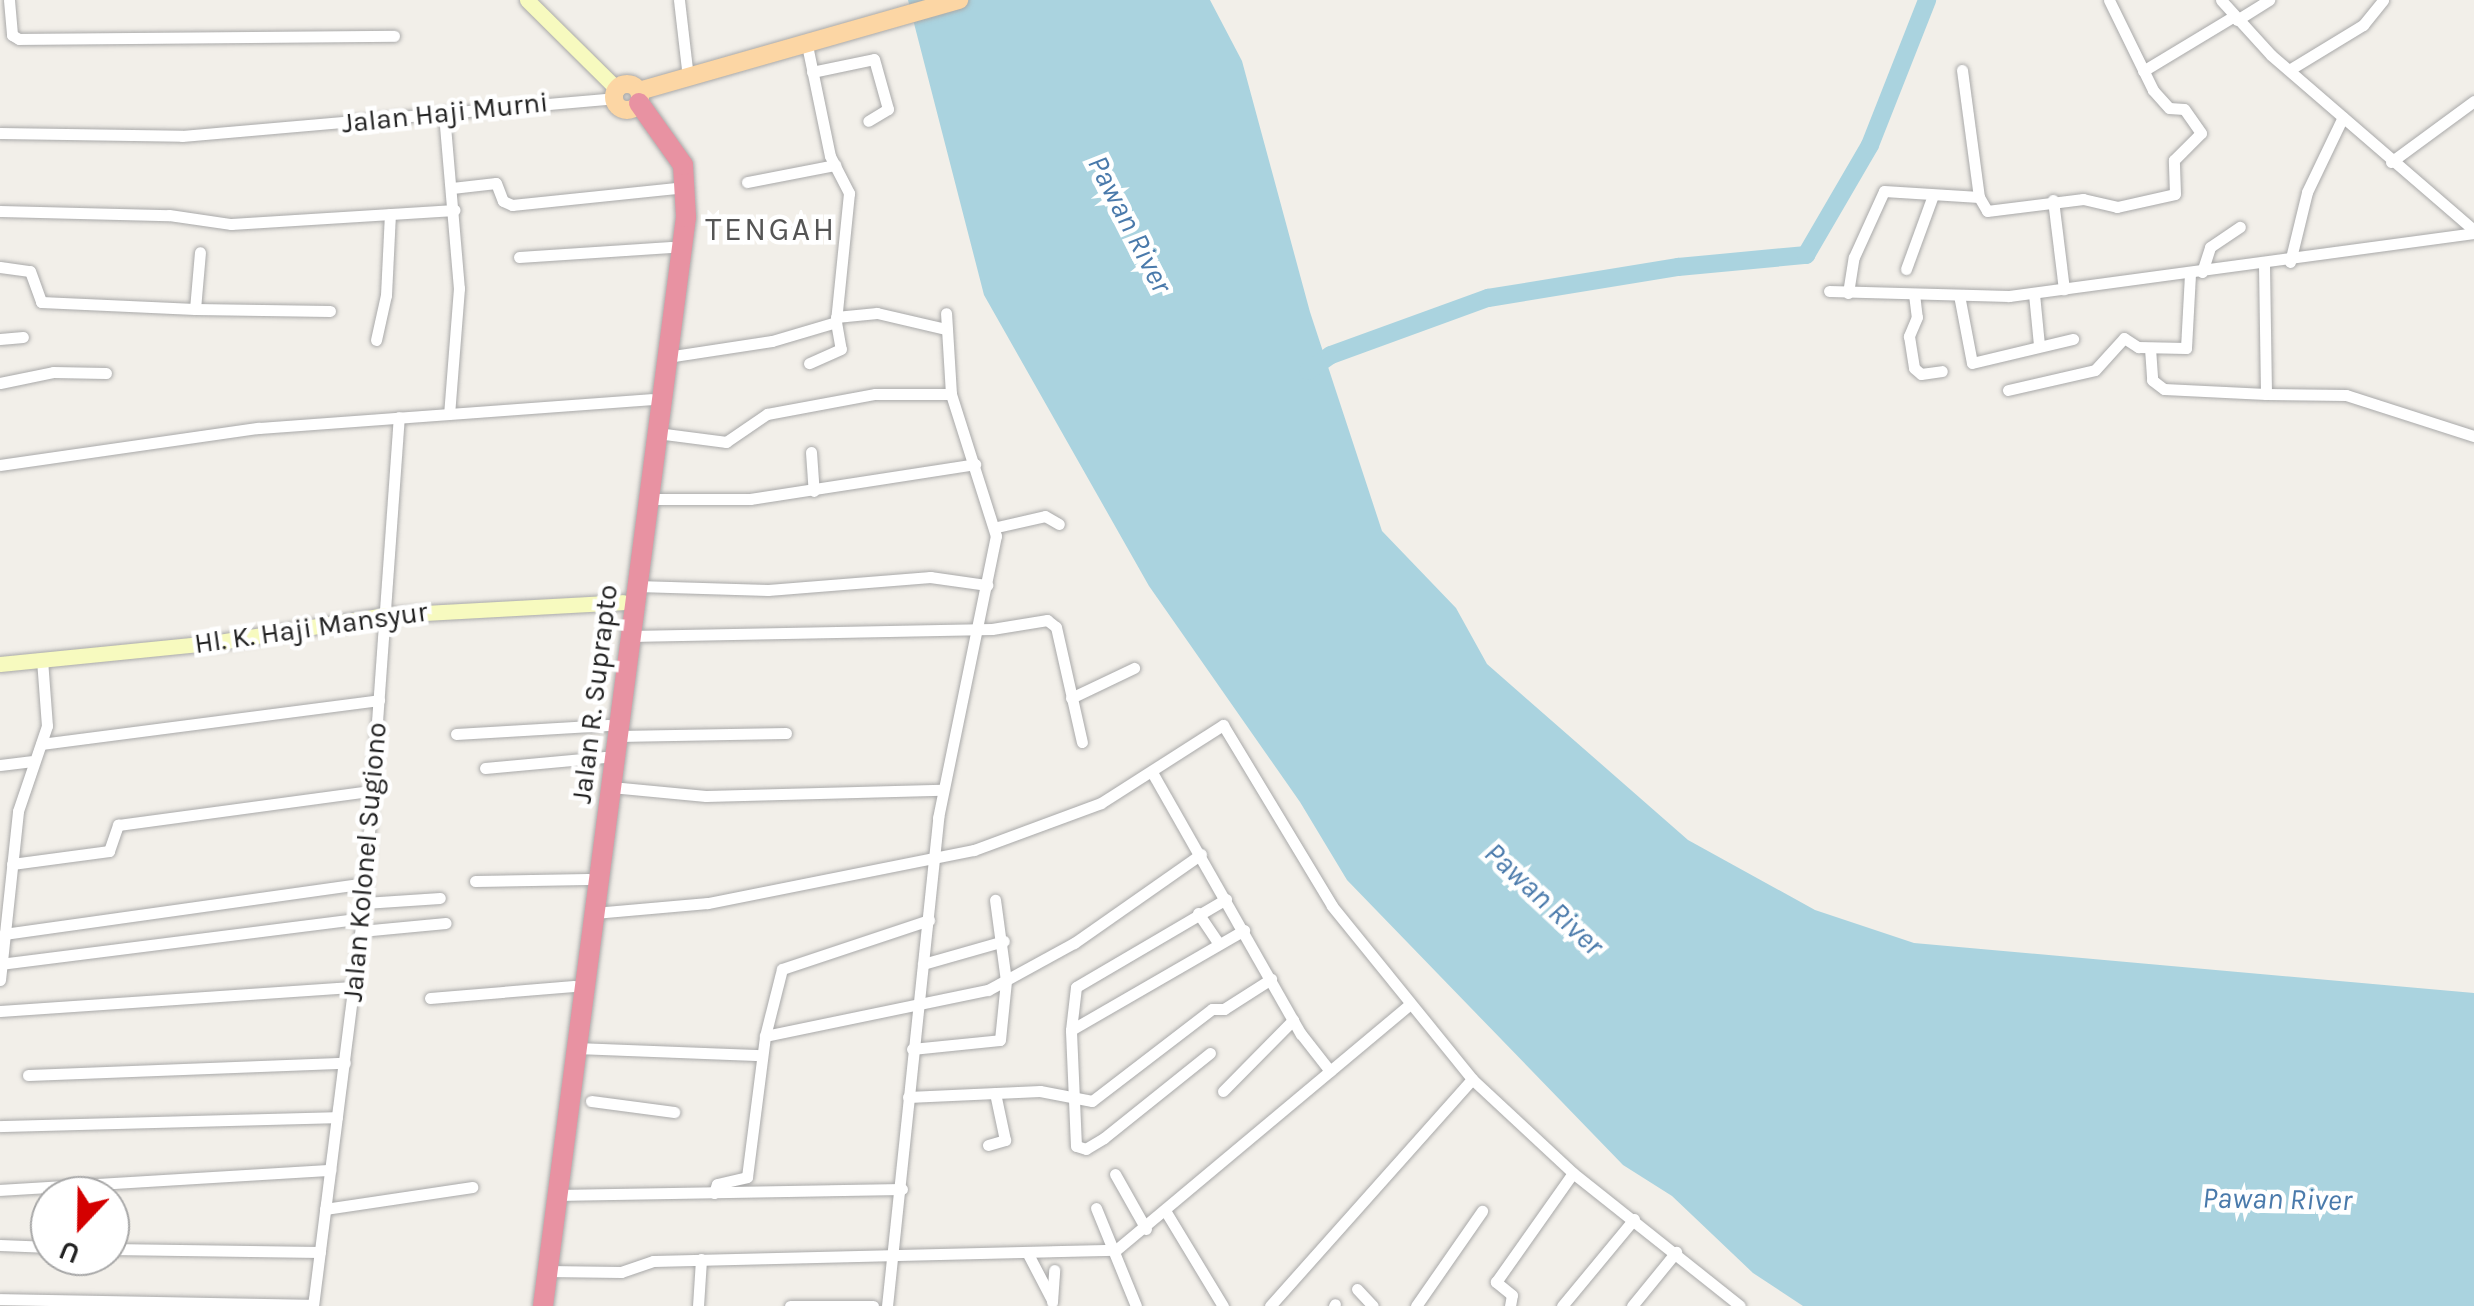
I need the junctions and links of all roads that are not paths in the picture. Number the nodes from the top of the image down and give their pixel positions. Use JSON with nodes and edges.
{"nodes":[{"id":1,"x":10,"y":0,"type":"edge"},
{"id":2,"x":527,"y":0,"type":"edge"},
{"id":3,"x":680,"y":0,"type":"edge"},
{"id":4,"x":959,"y":0,"type":"edge"},
{"id":5,"x":2109,"y":0,"type":"edge"},
{"id":6,"x":2221,"y":0,"type":"edge"},
{"id":7,"x":2269,"y":0,"type":"edge"},
{"id":8,"x":2383,"y":0,"type":"edge"},
{"id":9,"x":2236,"y":18,"type":"junction"},
{"id":10,"x":394,"y":36,"type":"dead end"},
{"id":11,"x":807,"y":44,"type":"junction"},
{"id":12,"x":2146,"y":69,"type":"junction"},
{"id":13,"x":1962,"y":70,"type":"dead end"},
{"id":14,"x":2289,"y":70,"type":"junction"},
{"id":15,"x":812,"y":72,"type":"junction"},
{"id":16,"x":688,"y":78,"type":"junction"},
{"id":17,"x":628,"y":98,"type":"junction"},
{"id":18,"x":2474,"y":102,"type":"edge"},
{"id":19,"x":444,"y":114,"type":"junction"},
{"id":20,"x":2343,"y":117,"type":"junction"},
{"id":21,"x":868,"y":121,"type":"dead end"},
{"id":22,"x":0,"y":133,"type":"edge"},
{"id":23,"x":2391,"y":162,"type":"junction"},
{"id":24,"x":834,"y":165,"type":"junction"},
{"id":25,"x":747,"y":182,"type":"dead end"},
{"id":26,"x":452,"y":188,"type":"junction"},
{"id":27,"x":676,"y":188,"type":"junction"},
{"id":28,"x":1932,"y":198,"type":"junction"},
{"id":29,"x":1979,"y":198,"type":"junction"},
{"id":30,"x":2053,"y":200,"type":"junction"},
{"id":31,"x":0,"y":210,"type":"edge"},
{"id":32,"x":455,"y":210,"type":"junction"},
{"id":33,"x":390,"y":214,"type":"junction"},
{"id":34,"x":2240,"y":227,"type":"dead end"},
{"id":35,"x":2474,"y":232,"type":"edge"},
{"id":36,"x":671,"y":247,"type":"junction"},
{"id":37,"x":200,"y":252,"type":"dead end"},
{"id":38,"x":520,"y":257,"type":"dead end"},
{"id":39,"x":2290,"y":262,"type":"junction"},
{"id":40,"x":2264,"y":265,"type":"junction"},
{"id":41,"x":0,"y":267,"type":"edge"},
{"id":42,"x":1906,"y":269,"type":"dead end"},
{"id":43,"x":2196,"y":273,"type":"junction"},
{"id":44,"x":2064,"y":289,"type":"junction"},
{"id":45,"x":1829,"y":292,"type":"dead end"},
{"id":46,"x":1848,"y":293,"type":"junction"},
{"id":47,"x":1914,"y":294,"type":"junction"},
{"id":48,"x":2034,"y":294,"type":"junction"},
{"id":49,"x":1959,"y":295,"type":"junction"},
{"id":50,"x":196,"y":309,"type":"junction"},
{"id":51,"x":330,"y":311,"type":"dead end"},
{"id":52,"x":946,"y":313,"type":"dead end"},
{"id":53,"x":836,"y":320,"type":"junction"},
{"id":54,"x":946,"y":329,"type":"junction"},
{"id":55,"x":23,"y":337,"type":"dead end"},
{"id":56,"x":0,"y":339,"type":"edge"},
{"id":57,"x":2073,"y":339,"type":"dead end"},
{"id":58,"x":376,"y":340,"type":"dead end"},
{"id":59,"x":2039,"y":345,"type":"junction"},
{"id":60,"x":2150,"y":348,"type":"junction"},
{"id":61,"x":667,"y":357,"type":"junction"},
{"id":62,"x":809,"y":363,"type":"dead end"},
{"id":63,"x":1942,"y":370,"type":"dead end"},
{"id":64,"x":106,"y":374,"type":"dead end"},
{"id":65,"x":0,"y":383,"type":"edge"},
{"id":66,"x":2008,"y":390,"type":"dead end"},
{"id":67,"x":951,"y":394,"type":"junction"},
{"id":68,"x":2266,"y":394,"type":"junction"},
{"id":69,"x":651,"y":399,"type":"junction"},
{"id":70,"x":449,"y":414,"type":"junction"},
{"id":71,"x":399,"y":417,"type":"junction"},
{"id":72,"x":657,"y":433,"type":"junction"},
{"id":73,"x":2474,"y":436,"type":"edge"},
{"id":74,"x":811,"y":452,"type":"dead end"},
{"id":75,"x":0,"y":464,"type":"edge"},
{"id":76,"x":975,"y":464,"type":"junction"},
{"id":77,"x":646,"y":487,"type":"junction"},
{"id":78,"x":814,"y":491,"type":"junction"},
{"id":79,"x":1059,"y":524,"type":"dead end"},
{"id":80,"x":997,"y":527,"type":"junction"},
{"id":81,"x":987,"y":584,"type":"junction"},
{"id":82,"x":630,"y":594,"type":"junction"},
{"id":83,"x":386,"y":615,"type":"junction"},
{"id":84,"x":977,"y":629,"type":"junction"},
{"id":85,"x":630,"y":636,"type":"junction"},
{"id":86,"x":42,"y":660,"type":"junction"},
{"id":87,"x":0,"y":664,"type":"edge"},
{"id":88,"x":1134,"y":668,"type":"dead end"},
{"id":89,"x":1071,"y":698,"type":"junction"},
{"id":90,"x":379,"y":700,"type":"junction"},
{"id":91,"x":614,"y":722,"type":"junction"},
{"id":92,"x":786,"y":733,"type":"dead end"},
{"id":93,"x":456,"y":734,"type":"dead end"},
{"id":94,"x":1082,"y":742,"type":"dead end"},
{"id":95,"x":41,"y":744,"type":"junction"},
{"id":96,"x":604,"y":757,"type":"junction"},
{"id":97,"x":31,"y":761,"type":"junction"},
{"id":98,"x":0,"y":765,"type":"edge"},
{"id":99,"x":484,"y":768,"type":"dead end"},
{"id":100,"x":1153,"y":774,"type":"junction"},
{"id":101,"x":611,"y":787,"type":"junction"},
{"id":102,"x":942,"y":790,"type":"junction"},
{"id":103,"x":371,"y":791,"type":"junction"},
{"id":104,"x":1201,"y":854,"type":"junction"},
{"id":105,"x":934,"y":858,"type":"junction"},
{"id":106,"x":12,"y":864,"type":"junction"},
{"id":107,"x":588,"y":879,"type":"junction"},
{"id":108,"x":475,"y":881,"type":"dead end"},
{"id":109,"x":366,"y":883,"type":"junction"},
{"id":110,"x":440,"y":898,"type":"dead end"},
{"id":111,"x":1226,"y":899,"type":"junction"},
{"id":112,"x":995,"y":900,"type":"dead end"},
{"id":113,"x":364,"y":903,"type":"junction"},
{"id":114,"x":4,"y":909,"type":"edge"},
{"id":115,"x":594,"y":913,"type":"junction"},
{"id":116,"x":1198,"y":913,"type":"junction"},
{"id":117,"x":929,"y":920,"type":"junction"},
{"id":118,"x":361,"y":924,"type":"junction"},
{"id":119,"x":446,"y":924,"type":"dead end"},
{"id":120,"x":1244,"y":930,"type":"junction"},
{"id":121,"x":4,"y":934,"type":"junction"},
{"id":122,"x":1004,"y":941,"type":"junction"},
{"id":123,"x":1220,"y":944,"type":"junction"},
{"id":124,"x":0,"y":964,"type":"edge"},
{"id":125,"x":923,"y":964,"type":"junction"},
{"id":126,"x":1271,"y":979,"type":"junction"},
{"id":127,"x":0,"y":980,"type":"edge"},
{"id":128,"x":1006,"y":981,"type":"junction"},
{"id":129,"x":574,"y":986,"type":"junction"},
{"id":130,"x":354,"y":988,"type":"junction"},
{"id":131,"x":430,"y":998,"type":"dead end"},
{"id":132,"x":1410,"y":1004,"type":"junction"},
{"id":133,"x":917,"y":1009,"type":"junction"},
{"id":134,"x":0,"y":1011,"type":"edge"},
{"id":135,"x":1293,"y":1020,"type":"junction"},
{"id":136,"x":1071,"y":1030,"type":"junction"},
{"id":137,"x":765,"y":1036,"type":"junction"},
{"id":138,"x":576,"y":1048,"type":"junction"},
{"id":139,"x":912,"y":1049,"type":"junction"},
{"id":140,"x":1210,"y":1053,"type":"dead end"},
{"id":141,"x":762,"y":1055,"type":"junction"},
{"id":142,"x":345,"y":1063,"type":"junction"},
{"id":143,"x":567,"y":1071,"type":"junction"},
{"id":144,"x":1330,"y":1072,"type":"junction"},
{"id":145,"x":28,"y":1075,"type":"dead end"},
{"id":146,"x":1472,"y":1079,"type":"junction"},
{"id":147,"x":1223,"y":1091,"type":"dead end"},
{"id":148,"x":996,"y":1093,"type":"junction"},
{"id":149,"x":908,"y":1096,"type":"junction"},
{"id":150,"x":581,"y":1100,"type":"junction"},
{"id":151,"x":1073,"y":1103,"type":"junction"},
{"id":152,"x":674,"y":1112,"type":"dead end"},
{"id":153,"x":337,"y":1117,"type":"junction"},
{"id":154,"x":0,"y":1126,"type":"edge"},
{"id":155,"x":988,"y":1145,"type":"dead end"},
{"id":156,"x":330,"y":1170,"type":"junction"},
{"id":157,"x":1574,"y":1173,"type":"junction"},
{"id":158,"x":1115,"y":1174,"type":"dead end"},
{"id":159,"x":472,"y":1187,"type":"dead end"},
{"id":160,"x":902,"y":1189,"type":"junction"},
{"id":161,"x":0,"y":1190,"type":"edge"},
{"id":162,"x":714,"y":1194,"type":"junction"},
{"id":163,"x":556,"y":1195,"type":"junction"},
{"id":164,"x":1096,"y":1208,"type":"dead end"},
{"id":165,"x":325,"y":1209,"type":"junction"},
{"id":166,"x":1482,"y":1211,"type":"dead end"},
{"id":167,"x":1166,"y":1212,"type":"junction"},
{"id":168,"x":1634,"y":1219,"type":"junction"},
{"id":169,"x":1146,"y":1229,"type":"junction"},
{"id":170,"x":0,"y":1246,"type":"edge"},
{"id":171,"x":30,"y":1247,"type":"edge"},
{"id":172,"x":130,"y":1249,"type":"edge"},
{"id":173,"x":1116,"y":1250,"type":"junction"},
{"id":174,"x":320,"y":1252,"type":"junction"},
{"id":175,"x":1676,"y":1252,"type":"junction"},
{"id":176,"x":1028,"y":1254,"type":"junction"},
{"id":177,"x":893,"y":1256,"type":"junction"},
{"id":178,"x":700,"y":1259,"type":"junction"},
{"id":179,"x":1054,"y":1262,"type":"junction"},
{"id":180,"x":548,"y":1271,"type":"junction"},
{"id":181,"x":1357,"y":1289,"type":"dead end"},
{"id":182,"x":0,"y":1300,"type":"edge"},
{"id":183,"x":1052,"y":1303,"type":"edge"},
{"id":184,"x":313,"y":1305,"type":"edge"},
{"id":185,"x":532,"y":1306,"type":"edge"},
{"id":186,"x":543,"y":1306,"type":"edge"},
{"id":187,"x":698,"y":1306,"type":"edge"},
{"id":188,"x":790,"y":1306,"type":"edge"},
{"id":189,"x":873,"y":1306,"type":"edge"},
{"id":190,"x":887,"y":1306,"type":"edge"},
{"id":191,"x":1136,"y":1306,"type":"edge"},
{"id":192,"x":1223,"y":1306,"type":"edge"},
{"id":193,"x":1270,"y":1306,"type":"edge"},
{"id":194,"x":1373,"y":1306,"type":"edge"},
{"id":195,"x":1416,"y":1306,"type":"edge"},
{"id":196,"x":1510,"y":1306,"type":"edge"},
{"id":197,"x":1562,"y":1306,"type":"edge"},
{"id":198,"x":1632,"y":1306,"type":"edge"},
{"id":199,"x":1740,"y":1306,"type":"edge"}],
"edges":[{"from":1,"to":10,"type":"street"},
{"from":2,"to":17,"type":"street"},
{"from":3,"to":16,"type":"street"},
{"from":4,"to":11,"type":"main road"},
{"from":5,"to":12,"type":"street"},
{"from":6,"to":9,"type":"street"},
{"from":7,"to":9,"type":"street"},
{"from":8,"to":14,"type":"street"},
{"from":9,"to":12,"type":"street"},
{"from":9,"to":14,"type":"street"},
{"from":11,"to":15,"type":"street"},
{"from":11,"to":16,"type":"main road"},
{"from":12,"to":30,"type":"street"},
{"from":13,"to":29,"type":"street"},
{"from":14,"to":20,"type":"street"},
{"from":15,"to":21,"type":"street"},
{"from":15,"to":24,"type":"street"},
{"from":16,"to":17,"type":"main road"},
{"from":17,"to":19,"type":"street","name":"Jalan Haji Murni"},
{"from":17,"to":27,"type":"highway","name":"Jalan R. Suprapto"},
{"from":17,"to":61,"type":"highway","name":"Jalan R. Suprapto"},
{"from":18,"to":23,"type":"street"},
{"from":19,"to":22,"type":"street","name":"Jalan Haji Murni"},
{"from":19,"to":26,"type":"street"},
{"from":20,"to":23,"type":"street"},
{"from":20,"to":39,"type":"street"},
{"from":23,"to":35,"type":"street"},
{"from":24,"to":25,"type":"street"},
{"from":24,"to":53,"type":"street"},
{"from":26,"to":27,"type":"street"},
{"from":26,"to":32,"type":"street"},
{"from":27,"to":36,"type":"highway","name":"Jalan R. Suprapto"},
{"from":28,"to":29,"type":"street"},
{"from":28,"to":42,"type":"street"},
{"from":28,"to":46,"type":"street"},
{"from":29,"to":30,"type":"street"},
{"from":30,"to":44,"type":"street"},
{"from":31,"to":33,"type":"street"},
{"from":32,"to":33,"type":"street"},
{"from":32,"to":70,"type":"street"},
{"from":33,"to":58,"type":"street"},
{"from":34,"to":43,"type":"street"},
{"from":35,"to":39,"type":"street"},
{"from":36,"to":38,"type":"street"},
{"from":36,"to":69,"type":"highway","name":"Jalan R. Suprapto"},
{"from":37,"to":50,"type":"street"},
{"from":39,"to":40,"type":"street"},
{"from":40,"to":43,"type":"street"},
{"from":40,"to":68,"type":"street"},
{"from":41,"to":50,"type":"street"},
{"from":43,"to":44,"type":"street"},
{"from":43,"to":60,"type":"street"},
{"from":44,"to":48,"type":"street"},
{"from":45,"to":46,"type":"street"},
{"from":46,"to":47,"type":"street"},
{"from":47,"to":49,"type":"street"},
{"from":47,"to":63,"type":"street"},
{"from":48,"to":49,"type":"street"},
{"from":48,"to":59,"type":"street"},
{"from":49,"to":59,"type":"street"},
{"from":50,"to":51,"type":"street"},
{"from":52,"to":54,"type":"street"},
{"from":53,"to":54,"type":"street"},
{"from":53,"to":61,"type":"street"},
{"from":53,"to":62,"type":"street"},
{"from":54,"to":67,"type":"street"},
{"from":55,"to":56,"type":"street"},
{"from":57,"to":59,"type":"street"},
{"from":60,"to":66,"type":"street"},
{"from":60,"to":68,"type":"street"},
{"from":61,"to":72,"type":"highway","name":"Jalan R. Suprapto"},
{"from":64,"to":65,"type":"street"},
{"from":67,"to":72,"type":"street"},
{"from":67,"to":76,"type":"street"},
{"from":68,"to":73,"type":"street"},
{"from":69,"to":70,"type":"street"},
{"from":69,"to":77,"type":"highway","name":"Jalan R. Suprapto"},
{"from":70,"to":71,"type":"street"},
{"from":71,"to":75,"type":"street"},
{"from":71,"to":83,"type":"street","name":"Jalan Kolonel Sugiono"},
{"from":72,"to":77,"type":"highway","name":"Jalan R. Suprapto"},
{"from":74,"to":78,"type":"street"},
{"from":76,"to":78,"type":"street"},
{"from":76,"to":80,"type":"street"},
{"from":77,"to":78,"type":"street"},
{"from":77,"to":82,"type":"highway","name":"Jalan R. Suprapto"},
{"from":79,"to":80,"type":"street"},
{"from":80,"to":81,"type":"street"},
{"from":81,"to":82,"type":"street"},
{"from":81,"to":84,"type":"street"},
{"from":82,"to":83,"type":"street","name":"Hl. K. Haji Mansyur"},
{"from":82,"to":85,"type":"highway","name":"Jalan R. Suprapto"},
{"from":82,"to":91,"type":"highway","name":"Jalan R. Suprapto"},
{"from":83,"to":86,"type":"street","name":"Hl. K. Haji Mansyur"},
{"from":83,"to":90,"type":"street","name":"Jalan Kolonel Sugiono"},
{"from":84,"to":85,"type":"street"},
{"from":84,"to":89,"type":"street"},
{"from":84,"to":102,"type":"street"},
{"from":85,"to":91,"type":"highway","name":"Jalan R. Suprapto"},
{"from":86,"to":87,"type":"street","name":"Hl. K. Haji Mansyur"},
{"from":86,"to":95,"type":"street"},
{"from":88,"to":89,"type":"street"},
{"from":89,"to":94,"type":"street"},
{"from":90,"to":95,"type":"street"},
{"from":90,"to":103,"type":"street","name":"Jalan Kolonel Sugiono"},
{"from":91,"to":92,"type":"street"},
{"from":91,"to":93,"type":"street"},
{"from":91,"to":96,"type":"highway","name":"Jalan R. Suprapto"},
{"from":91,"to":101,"type":"highway","name":"Jalan R. Suprapto"},
{"from":95,"to":97,"type":"street"},
{"from":96,"to":99,"type":"street"},
{"from":96,"to":107,"type":"highway","name":"Jalan R. Suprapto"},
{"from":97,"to":98,"type":"street"},
{"from":97,"to":106,"type":"street"},
{"from":100,"to":104,"type":"street"},
{"from":100,"to":105,"type":"street"},
{"from":100,"to":132,"type":"street"},
{"from":101,"to":102,"type":"street"},
{"from":101,"to":115,"type":"highway","name":"Jalan R. Suprapto"},
{"from":102,"to":105,"type":"street"},
{"from":103,"to":106,"type":"street"},
{"from":103,"to":109,"type":"street","name":"Jalan Kolonel Sugiono"},
{"from":104,"to":111,"type":"street"},
{"from":104,"to":128,"type":"street"},
{"from":105,"to":115,"type":"street"},
{"from":105,"to":117,"type":"street"},
{"from":106,"to":114,"type":"street"},
{"from":107,"to":108,"type":"street"},
{"from":107,"to":129,"type":"highway","name":"Jalan R. Suprapto"},
{"from":109,"to":113,"type":"street","name":"Jalan Kolonel Sugiono"},
{"from":109,"to":121,"type":"street"},
{"from":110,"to":113,"type":"street"},
{"from":111,"to":116,"type":"street"},
{"from":111,"to":120,"type":"street"},
{"from":112,"to":122,"type":"street"},
{"from":113,"to":118,"type":"street","name":"Jalan Kolonel Sugiono"},
{"from":114,"to":121,"type":"street"},
{"from":115,"to":138,"type":"highway","name":"Jalan R. Suprapto"},
{"from":116,"to":123,"type":"street"},
{"from":116,"to":136,"type":"street"},
{"from":117,"to":125,"type":"street"},
{"from":117,"to":137,"type":"street"},
{"from":118,"to":119,"type":"street"},
{"from":118,"to":124,"type":"street"},
{"from":118,"to":130,"type":"street","name":"Jalan Kolonel Sugiono"},
{"from":120,"to":123,"type":"street"},
{"from":120,"to":126,"type":"street"},
{"from":121,"to":124,"type":"street"},
{"from":122,"to":125,"type":"street"},
{"from":122,"to":128,"type":"street"},
{"from":123,"to":136,"type":"street"},
{"from":124,"to":127,"type":"street"},
{"from":125,"to":133,"type":"street"},
{"from":126,"to":135,"type":"street"},
{"from":126,"to":151,"type":"street"},
{"from":128,"to":133,"type":"street"},
{"from":128,"to":139,"type":"street"},
{"from":129,"to":131,"type":"street"},
{"from":129,"to":143,"type":"highway","name":"Jalan R. Suprapto"},
{"from":130,"to":134,"type":"street"},
{"from":130,"to":142,"type":"street","name":"Jalan Kolonel Sugiono"},
{"from":132,"to":144,"type":"street"},
{"from":132,"to":146,"type":"street"},
{"from":133,"to":137,"type":"street"},
{"from":133,"to":139,"type":"street"},
{"from":135,"to":144,"type":"street"},
{"from":135,"to":147,"type":"street"},
{"from":136,"to":151,"type":"street"},
{"from":137,"to":141,"type":"street"},
{"from":138,"to":141,"type":"street"},
{"from":138,"to":143,"type":"highway","name":"Jalan R. Suprapto"},
{"from":139,"to":149,"type":"street"},
{"from":140,"to":151,"type":"street"},
{"from":141,"to":162,"type":"street"},
{"from":142,"to":145,"type":"street"},
{"from":142,"to":153,"type":"street","name":"Jalan Kolonel Sugiono"},
{"from":143,"to":150,"type":"highway","name":"Jalan R. Suprapto"},
{"from":143,"to":185,"type":"highway","name":"Jalan R. Suprapto"},
{"from":144,"to":167,"type":"street"},
{"from":146,"to":157,"type":"street"},
{"from":146,"to":193,"type":"street"},
{"from":148,"to":149,"type":"street"},
{"from":148,"to":151,"type":"street"},
{"from":148,"to":155,"type":"street"},
{"from":149,"to":160,"type":"street"},
{"from":150,"to":152,"type":"street"},
{"from":150,"to":163,"type":"highway","name":"Jalan R. Suprapto"},
{"from":153,"to":154,"type":"street"},
{"from":153,"to":156,"type":"street","name":"Jalan Kolonel Sugiono"},
{"from":156,"to":161,"type":"street"},
{"from":156,"to":165,"type":"street","name":"Jalan Kolonel Sugiono"},
{"from":157,"to":168,"type":"street"},
{"from":157,"to":196,"type":"street"},
{"from":158,"to":169,"type":"street"},
{"from":159,"to":165,"type":"street"},
{"from":160,"to":162,"type":"street"},
{"from":160,"to":177,"type":"street"},
{"from":162,"to":163,"type":"street"},
{"from":163,"to":180,"type":"highway","name":"Jalan R. Suprapto"},
{"from":164,"to":173,"type":"street"},
{"from":165,"to":174,"type":"street","name":"Jalan Kolonel Sugiono"},
{"from":166,"to":195,"type":"street"},
{"from":167,"to":169,"type":"street"},
{"from":167,"to":192,"type":"street"},
{"from":168,"to":175,"type":"street"},
{"from":168,"to":197,"type":"street"},
{"from":169,"to":173,"type":"street"},
{"from":170,"to":171,"type":"street"},
{"from":172,"to":174,"type":"street"},
{"from":173,"to":179,"type":"street"},
{"from":173,"to":191,"type":"street"},
{"from":174,"to":184,"type":"street","name":"Jalan Kolonel Sugiono"},
{"from":175,"to":198,"type":"street"},
{"from":175,"to":199,"type":"street"},
{"from":176,"to":177,"type":"street"},
{"from":176,"to":179,"type":"street"},
{"from":176,"to":183,"type":"street"},
{"from":177,"to":178,"type":"street"},
{"from":177,"to":190,"type":"street"},
{"from":178,"to":180,"type":"street"},
{"from":178,"to":187,"type":"street"},
{"from":179,"to":183,"type":"street"},
{"from":180,"to":186,"type":"highway","name":"Jalan R. Suprapto"},
{"from":181,"to":194,"type":"street"},
{"from":182,"to":184,"type":"street"},
{"from":188,"to":189,"type":"street"}]}
